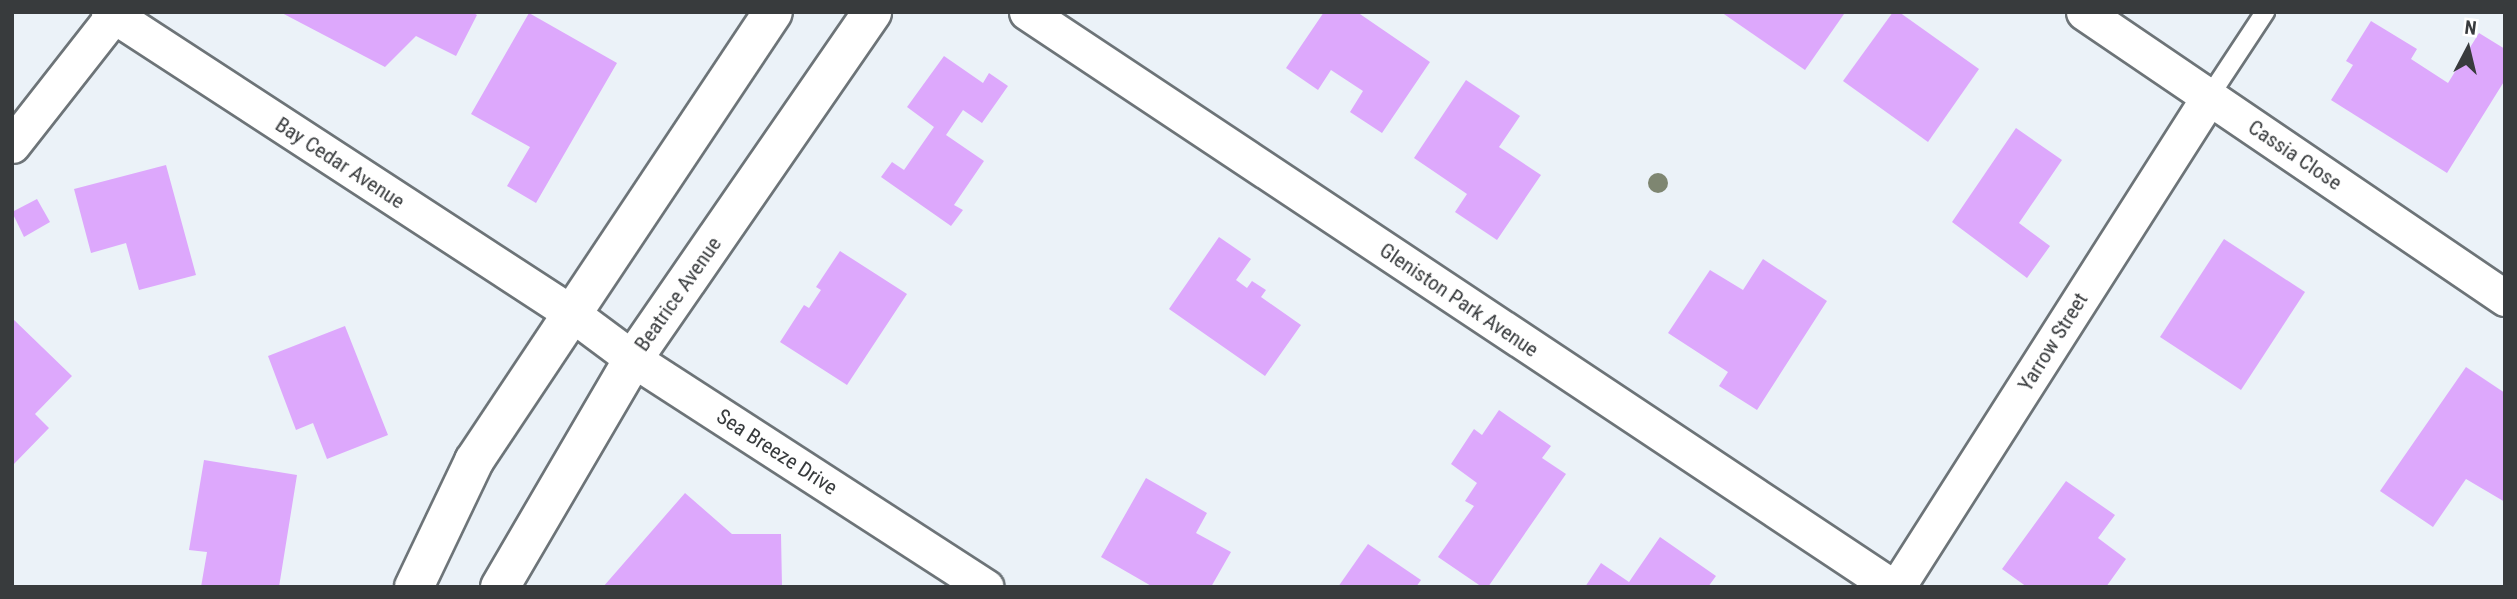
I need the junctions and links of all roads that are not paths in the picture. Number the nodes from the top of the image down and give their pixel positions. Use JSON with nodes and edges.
{"nodes":[{"id":1,"x":773,"y":12,"type":"edge"},
{"id":2,"x":872,"y":12,"type":"edge"},
{"id":3,"x":1027,"y":12,"type":"edge"},
{"id":4,"x":2084,"y":12,"type":"edge"},
{"id":5,"x":2264,"y":12,"type":"edge"},
{"id":6,"x":111,"y":14,"type":"edge"},
{"id":7,"x":2209,"y":97,"type":"junction"},
{"id":8,"x":12,"y":145,"type":"edge"},
{"id":9,"x":2505,"y":298,"type":"edge"},
{"id":10,"x":571,"y":313,"type":"junction"},
{"id":11,"x":633,"y":359,"type":"junction"},
{"id":12,"x":414,"y":587,"type":"edge"},
{"id":13,"x":500,"y":587,"type":"edge"},
{"id":14,"x":986,"y":587,"type":"edge"},
{"id":15,"x":1892,"y":587,"type":"edge"},
{"id":16,"x":1897,"y":587,"type":"edge"}],
"edges":[{"from":1,"to":10,"type":"main road"},
{"from":2,"to":11,"type":"main road","name":"Beatrice Avenue"},
{"from":3,"to":15,"type":"street","name":"Gleniston Park Avenue"},
{"from":4,"to":7,"type":"street","name":"Cassia Close"},
{"from":5,"to":7,"type":"lane"},
{"from":6,"to":8,"type":"street"},
{"from":6,"to":10,"type":"street","name":"Bay Cedar Avenue"},
{"from":7,"to":9,"type":"street","name":"Cassia Close"},
{"from":7,"to":16,"type":"street","name":"Yarrow Street"},
{"from":10,"to":11,"type":"street","name":"Sea Breeze Drive"},
{"from":10,"to":12,"type":"main road"},
{"from":11,"to":13,"type":"main road","name":"Beatrice Avenue"},
{"from":11,"to":14,"type":"street","name":"Sea Breeze Drive"}]}
